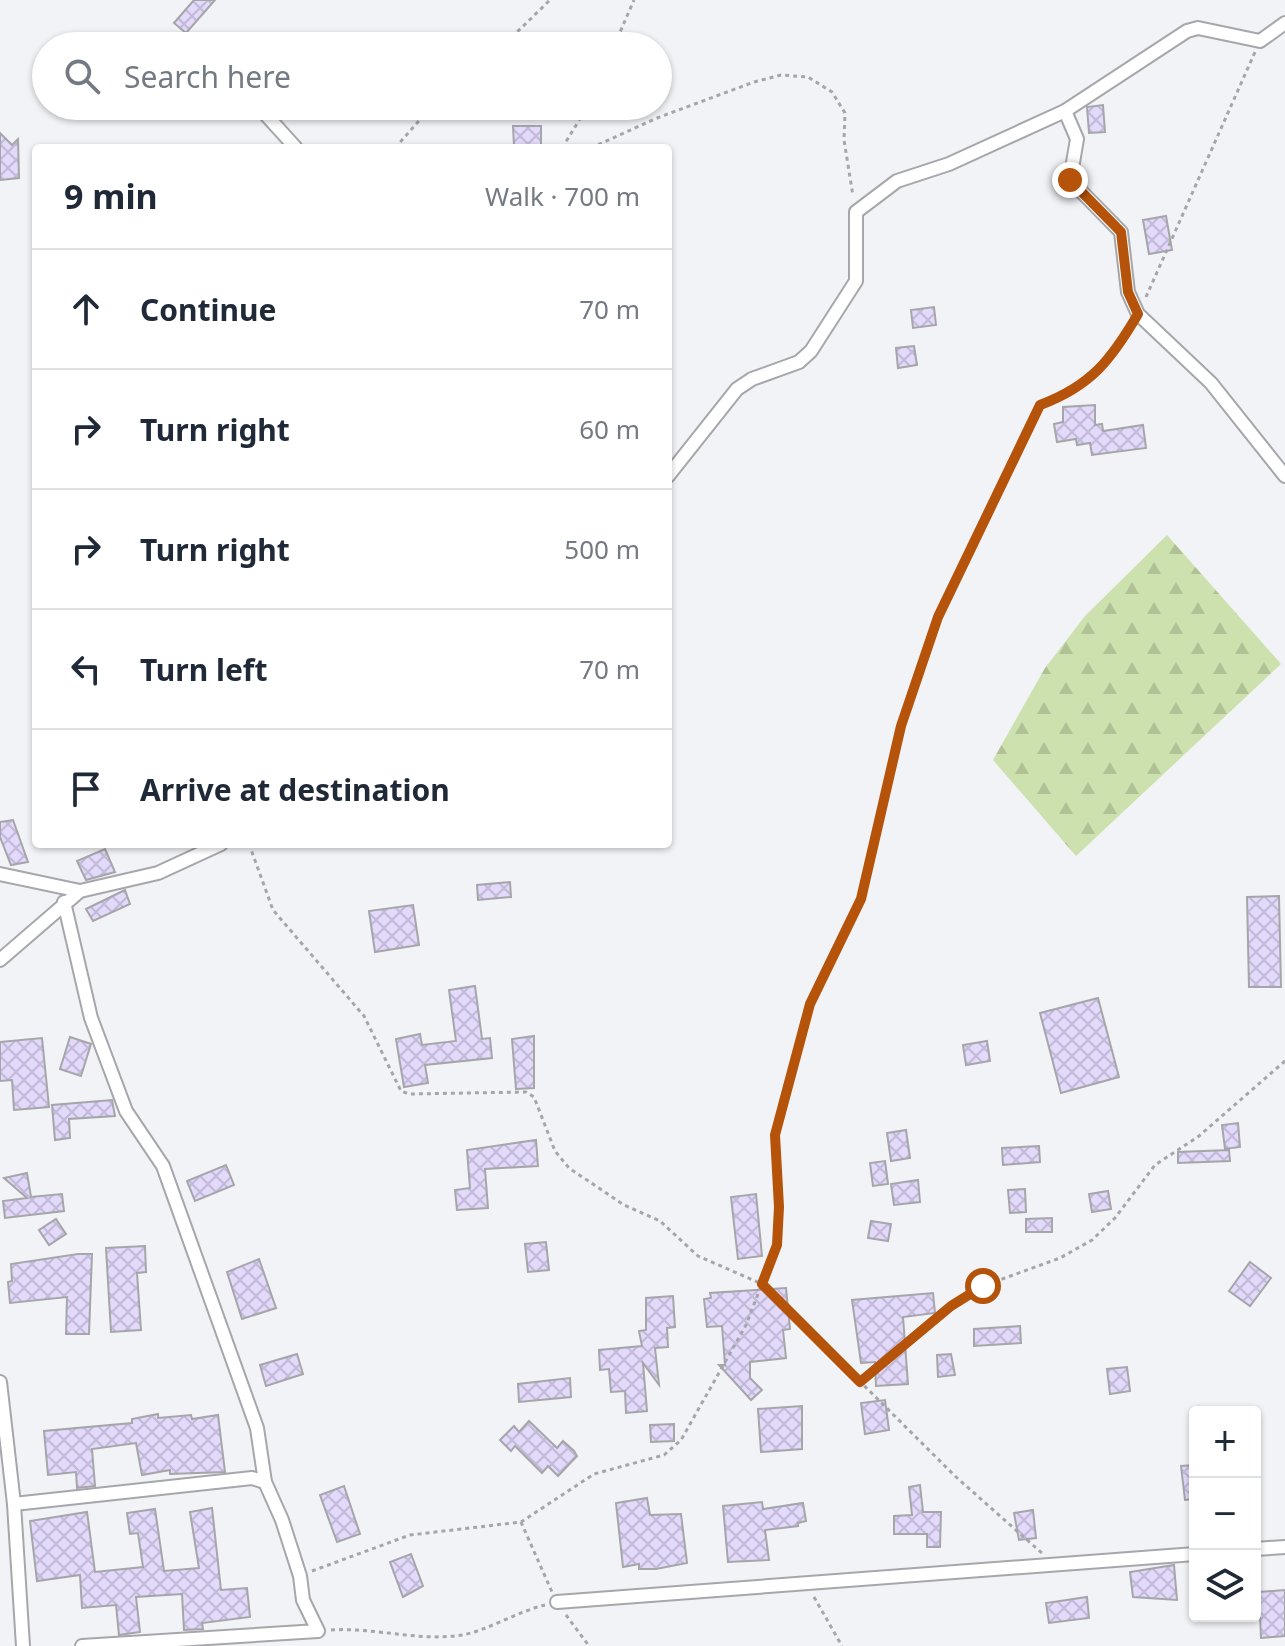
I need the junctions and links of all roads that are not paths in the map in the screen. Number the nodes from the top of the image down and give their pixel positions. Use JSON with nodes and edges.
{"nodes":[{"id":1,"x":1285,"y":23,"type":"edge"},
{"id":2,"x":1065,"y":111,"type":"junction"},
{"id":3,"x":271,"y":120,"type":"edge"},
{"id":4,"x":292,"y":144,"type":"edge"},
{"id":5,"x":672,"y":471,"type":"edge"},
{"id":6,"x":1285,"y":476,"type":"edge"},
{"id":7,"x":212,"y":848,"type":"edge"},
{"id":8,"x":0,"y":874,"type":"edge"},
{"id":9,"x":80,"y":891,"type":"junction"},
{"id":10,"x":64,"y":902,"type":"junction"},
{"id":11,"x":0,"y":960,"type":"edge"},
{"id":12,"x":0,"y":1382,"type":"edge"},
{"id":13,"x":265,"y":1482,"type":"junction"},
{"id":14,"x":14,"y":1504,"type":"junction"},
{"id":15,"x":1285,"y":1547,"type":"edge"},
{"id":16,"x":1261,"y":1549,"type":"edge"},
{"id":17,"x":1189,"y":1554,"type":"edge"},
{"id":18,"x":557,"y":1602,"type":"road end"},
{"id":19,"x":23,"y":1646,"type":"edge"},
{"id":20,"x":82,"y":1646,"type":"edge"}],
"edges":[{"from":1,"to":2,"type":"street"},
{"from":2,"to":5,"type":"street"},
{"from":2,"to":6,"type":"street"},
{"from":3,"to":4,"type":"street"},
{"from":7,"to":9,"type":"street"},
{"from":8,"to":9,"type":"street"},
{"from":9,"to":10,"type":"street"},
{"from":10,"to":11,"type":"street"},
{"from":10,"to":13,"type":"street"},
{"from":12,"to":14,"type":"street"},
{"from":13,"to":14,"type":"street"},
{"from":13,"to":20,"type":"street"},
{"from":14,"to":19,"type":"street"},
{"from":15,"to":16,"type":"street"},
{"from":17,"to":18,"type":"street"}]}
